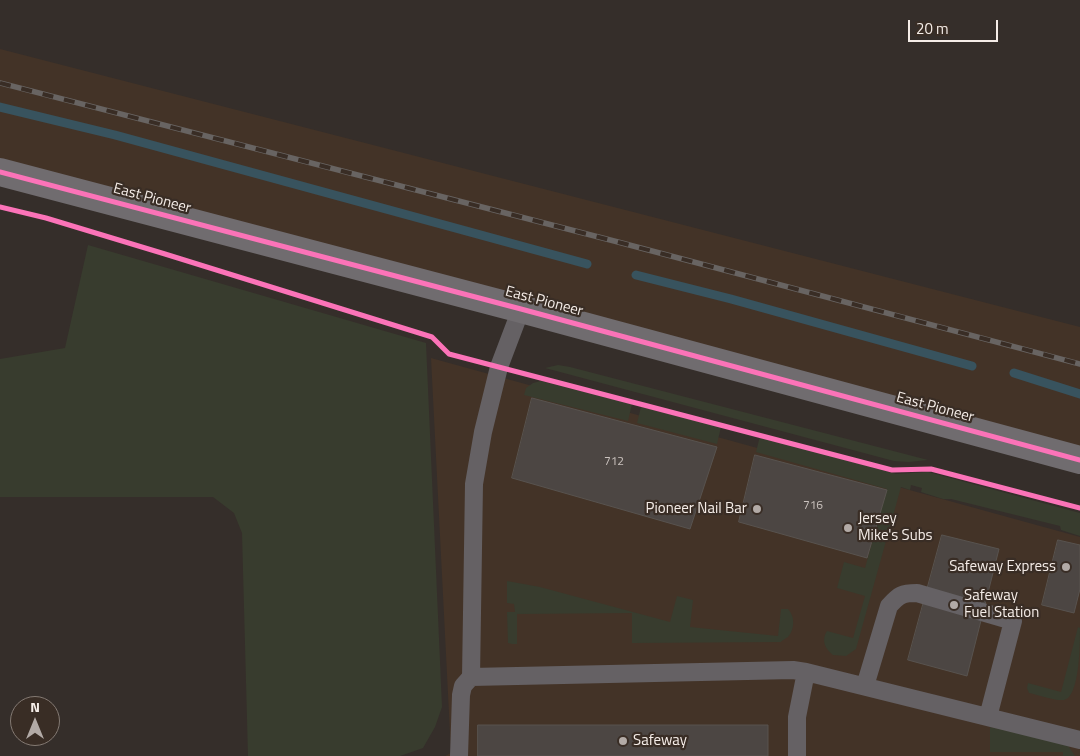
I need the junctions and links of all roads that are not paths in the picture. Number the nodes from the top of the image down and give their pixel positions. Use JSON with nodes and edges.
{"nodes":[{"id":1,"x":0,"y":172,"type":"edge"},
{"id":2,"x":521,"y":309,"type":"junction"},
{"id":3,"x":1080,"y":460,"type":"edge"},
{"id":4,"x":806,"y":672,"type":"junction"},
{"id":5,"x":471,"y":677,"type":"junction"},
{"id":6,"x":865,"y":686,"type":"junction"},
{"id":7,"x":988,"y":717,"type":"junction"},
{"id":8,"x":1080,"y":740,"type":"edge"},
{"id":9,"x":459,"y":756,"type":"edge"},
{"id":10,"x":797,"y":756,"type":"edge"}],
"edges":[{"from":1,"to":2,"type":"street","name":"East Pioneer"},
{"from":2,"to":3,"type":"street","name":"East Pioneer"},
{"from":2,"to":5,"type":"lane"},
{"from":4,"to":5,"type":"lane"},
{"from":4,"to":6,"type":"lane"},
{"from":4,"to":10,"type":"lane"},
{"from":5,"to":9,"type":"lane"},
{"from":6,"to":7,"type":"lane"},
{"from":6,"to":7,"type":"lane"},
{"from":7,"to":8,"type":"lane"}]}
